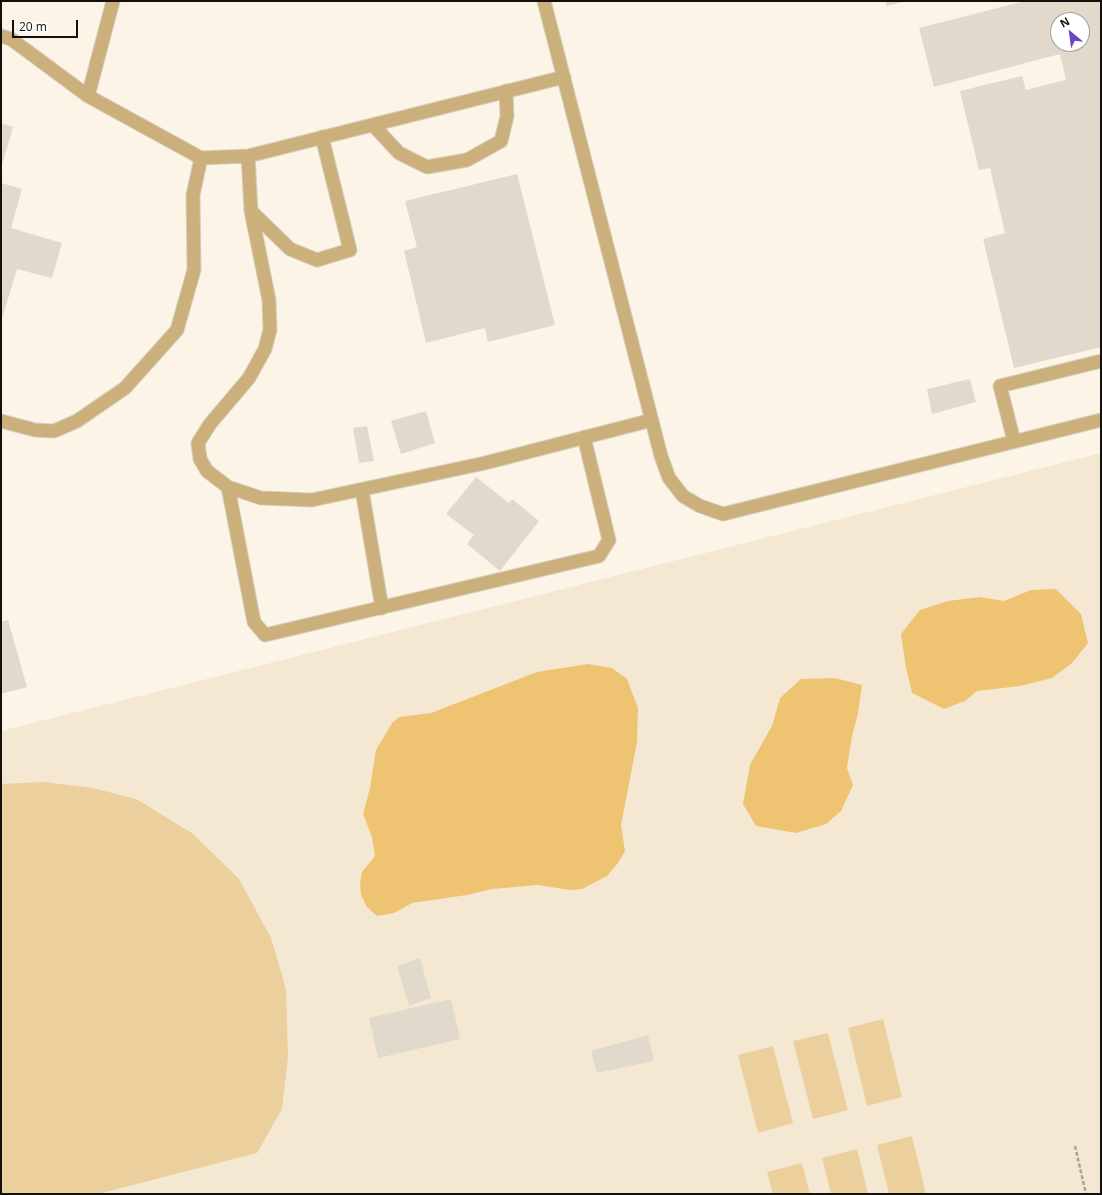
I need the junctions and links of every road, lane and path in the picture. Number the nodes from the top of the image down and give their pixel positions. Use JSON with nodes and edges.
{"nodes":[{"id":1,"x":113,"y":1,"type":"edge"},
{"id":2,"x":544,"y":1,"type":"edge"},
{"id":3,"x":1,"y":36,"type":"edge"},
{"id":4,"x":564,"y":77,"type":"junction"},
{"id":5,"x":506,"y":91,"type":"junction"},
{"id":6,"x":88,"y":96,"type":"junction"},
{"id":7,"x":373,"y":125,"type":"junction"},
{"id":8,"x":322,"y":137,"type":"junction"},
{"id":9,"x":248,"y":156,"type":"junction"},
{"id":10,"x":201,"y":158,"type":"junction"},
{"id":11,"x":251,"y":211,"type":"junction"},
{"id":12,"x":1101,"y":361,"type":"edge"},
{"id":13,"x":652,"y":420,"type":"junction"},
{"id":14,"x":1101,"y":420,"type":"edge"},
{"id":15,"x":1,"y":421,"type":"edge"},
{"id":16,"x":584,"y":437,"type":"junction"},
{"id":17,"x":1014,"y":441,"type":"junction"},
{"id":18,"x":228,"y":487,"type":"junction"},
{"id":19,"x":362,"y":490,"type":"junction"},
{"id":20,"x":382,"y":608,"type":"junction"},
{"id":21,"x":1074,"y":1146,"type":"dead end"},
{"id":22,"x":1086,"y":1194,"type":"edge"}],
"edges":[{"from":1,"to":6,"type":"lane"},
{"from":2,"to":4,"type":"lane"},
{"from":3,"to":6,"type":"lane"},
{"from":4,"to":5,"type":"lane"},
{"from":4,"to":13,"type":"lane"},
{"from":5,"to":7,"type":"lane"},
{"from":5,"to":7,"type":"lane"},
{"from":6,"to":10,"type":"lane"},
{"from":7,"to":8,"type":"lane"},
{"from":8,"to":9,"type":"lane"},
{"from":8,"to":11,"type":"lane"},
{"from":9,"to":10,"type":"lane"},
{"from":9,"to":11,"type":"lane"},
{"from":10,"to":15,"type":"lane"},
{"from":11,"to":18,"type":"lane"},
{"from":12,"to":17,"type":"lane"},
{"from":13,"to":16,"type":"lane"},
{"from":13,"to":17,"type":"lane"},
{"from":14,"to":17,"type":"lane"},
{"from":16,"to":19,"type":"lane"},
{"from":16,"to":20,"type":"lane"},
{"from":18,"to":19,"type":"lane"},
{"from":18,"to":20,"type":"lane"},
{"from":19,"to":20,"type":"lane"},
{"from":21,"to":22,"type":"path"}]}
